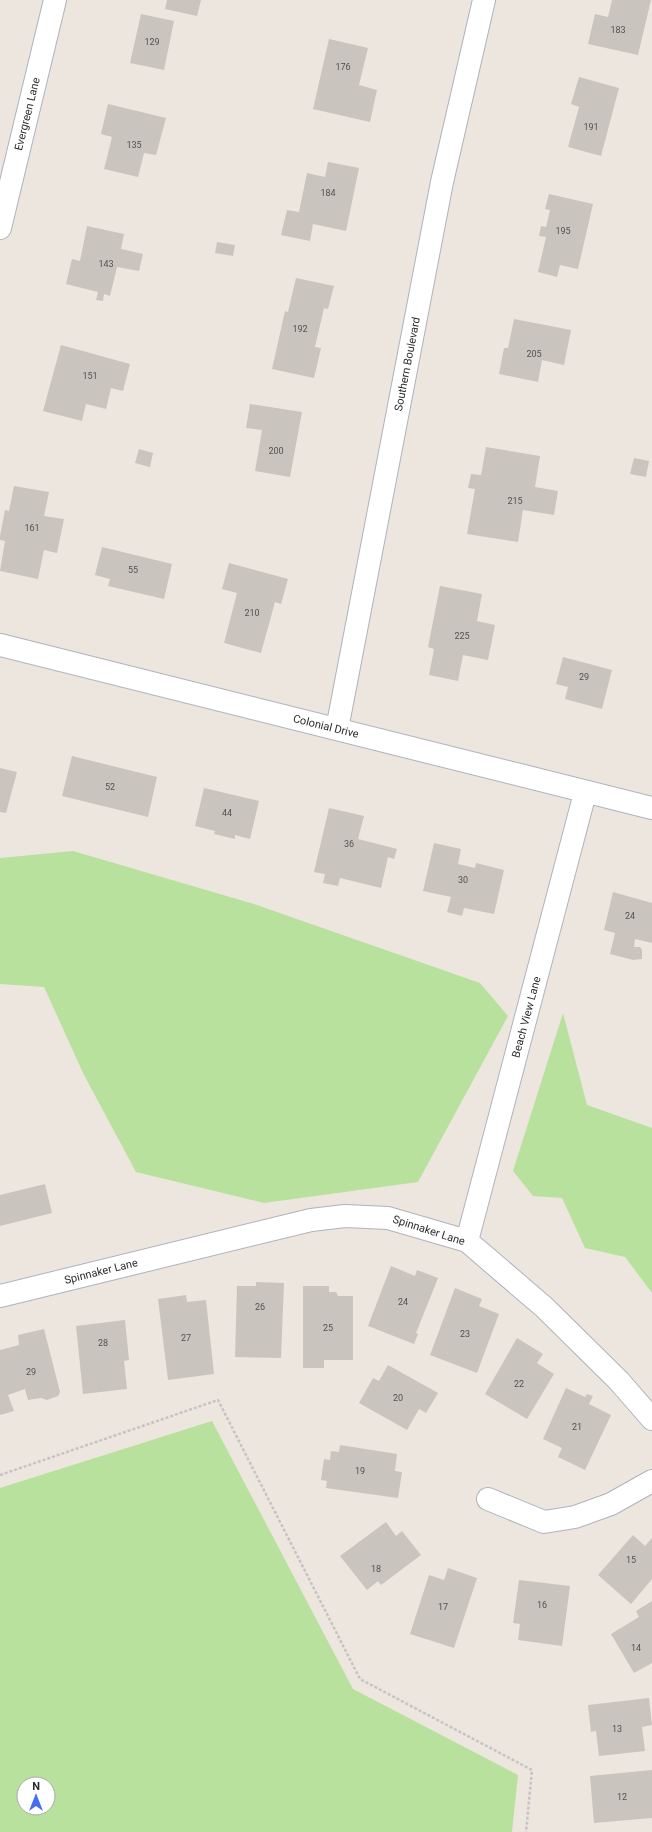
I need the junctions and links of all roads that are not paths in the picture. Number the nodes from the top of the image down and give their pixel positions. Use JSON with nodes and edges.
{"nodes":[{"id":1,"x":55,"y":0,"type":"edge"},
{"id":2,"x":484,"y":0,"type":"edge"},
{"id":3,"x":0,"y":228,"type":"edge"},
{"id":4,"x":0,"y":644,"type":"edge"},
{"id":5,"x":337,"y":729,"type":"junction"},
{"id":6,"x":585,"y":793,"type":"junction"},
{"id":7,"x":652,"y":808,"type":"edge"},
{"id":8,"x":468,"y":1241,"type":"junction"},
{"id":9,"x":0,"y":1296,"type":"edge"},
{"id":10,"x":652,"y":1419,"type":"edge"},
{"id":11,"x":652,"y":1481,"type":"edge"},
{"id":12,"x":488,"y":1499,"type":"dead end"}],
"edges":[{"from":1,"to":3,"type":"street","name":"Evergreen Lane"},
{"from":2,"to":5,"type":"street","name":"Southern Boulevard"},
{"from":4,"to":5,"type":"street","name":"Colonial Drive"},
{"from":5,"to":6,"type":"street","name":"Colonial Drive"},
{"from":6,"to":7,"type":"street","name":"Colonial Drive"},
{"from":6,"to":8,"type":"street","name":"Beach View Lane"},
{"from":8,"to":9,"type":"street","name":"Spinnaker Lane"},
{"from":8,"to":10,"type":"street","name":"Spinnaker Lane"},
{"from":11,"to":12,"type":"street"}]}
